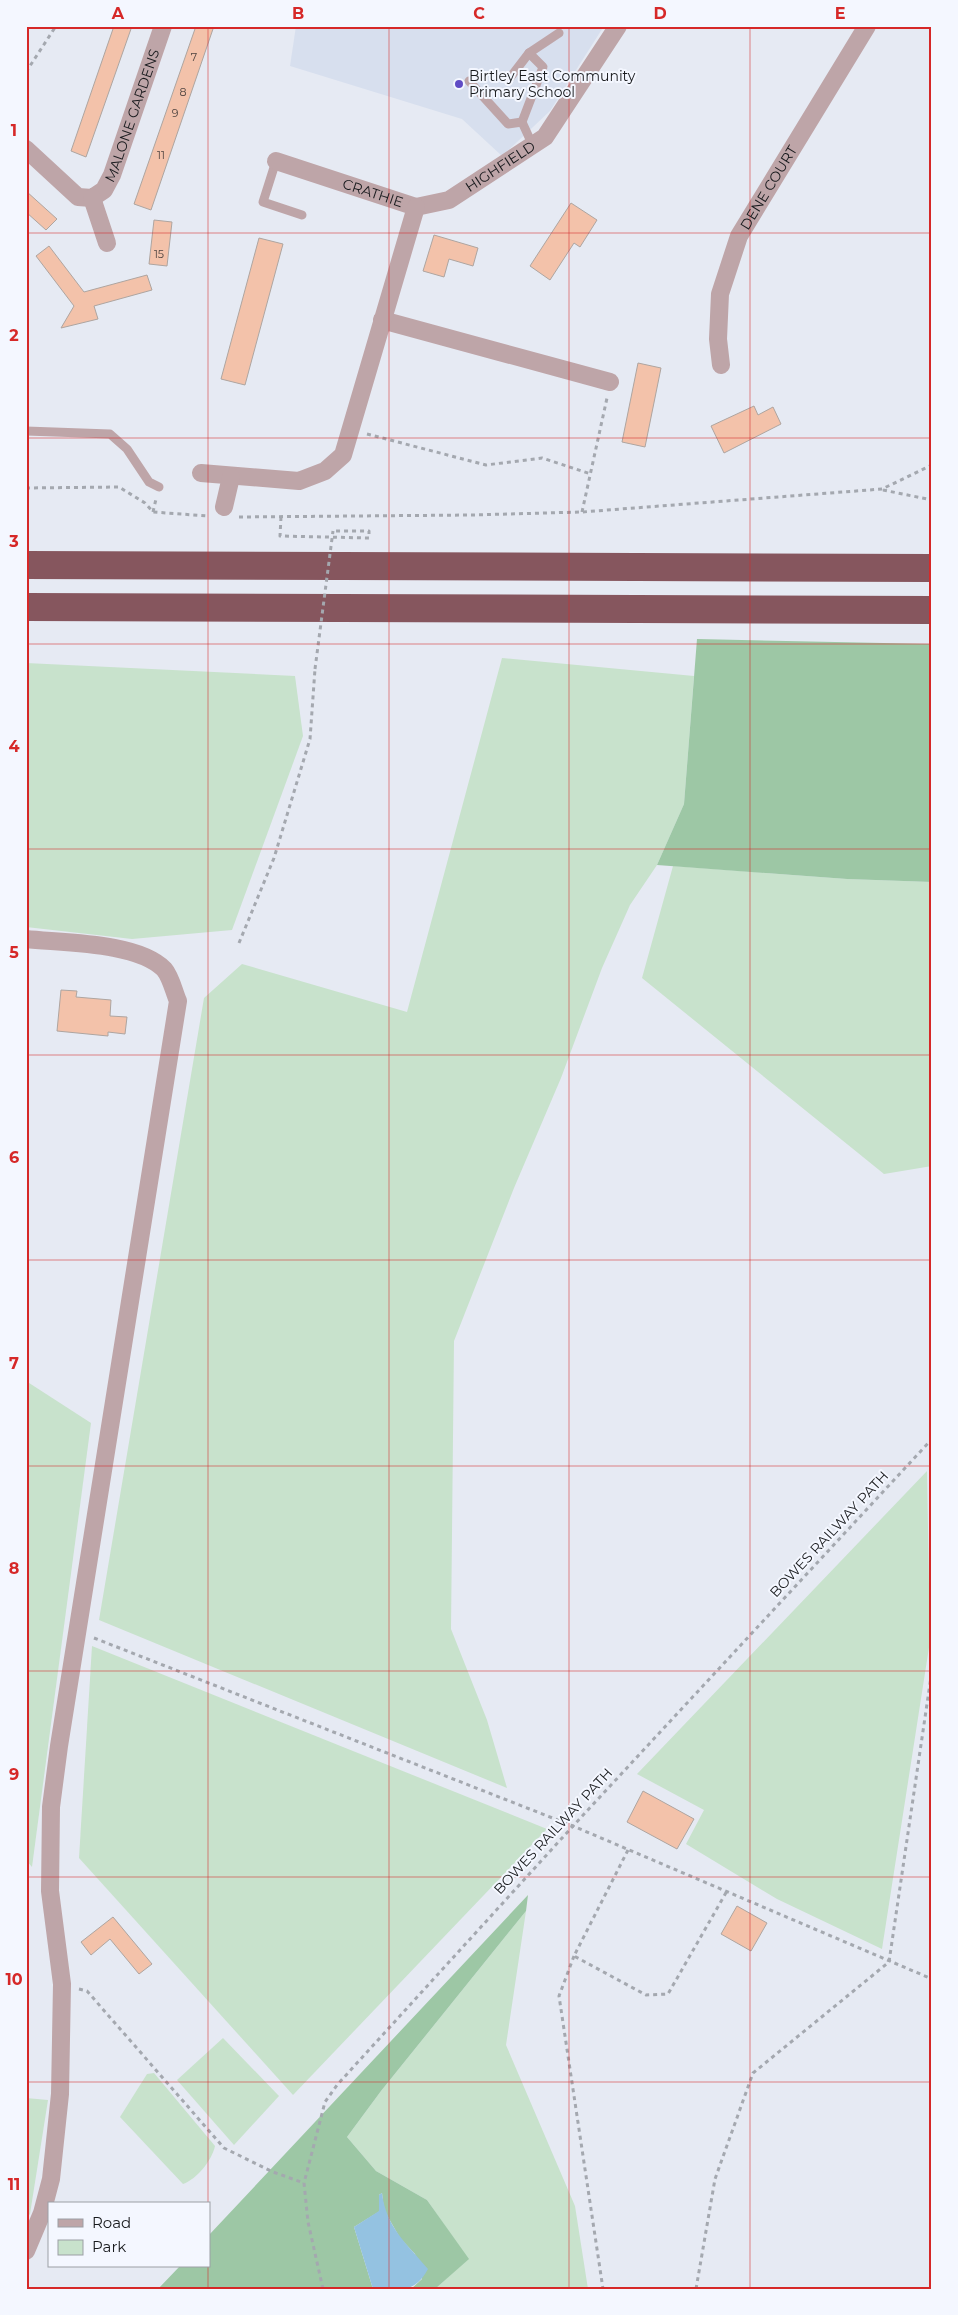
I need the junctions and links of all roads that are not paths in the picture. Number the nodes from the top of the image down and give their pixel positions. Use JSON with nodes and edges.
{"nodes":[{"id":1,"x":163,"y":26,"type":"edge"},
{"id":2,"x":618,"y":26,"type":"edge"},
{"id":3,"x":867,"y":26,"type":"edge"},
{"id":4,"x":559,"y":33,"type":"dead end"},
{"id":5,"x":529,"y":53,"type":"junction"},
{"id":6,"x":510,"y":80,"type":"dead end"},
{"id":7,"x":468,"y":81,"type":"dead end"},
{"id":8,"x":522,"y":122,"type":"junction"},
{"id":9,"x":533,"y":146,"type":"junction"},
{"id":10,"x":26,"y":149,"type":"edge"},
{"id":11,"x":276,"y":161,"type":"joint"},
{"id":12,"x":92,"y":198,"type":"junction"},
{"id":13,"x":416,"y":207,"type":"junction"},
{"id":14,"x":302,"y":216,"type":"dead end"},
{"id":15,"x":107,"y":243,"type":"dead end"},
{"id":16,"x":382,"y":320,"type":"junction"},
{"id":17,"x":721,"y":365,"type":"dead end"},
{"id":18,"x":610,"y":382,"type":"road end"},
{"id":19,"x":26,"y":431,"type":"edge"},
{"id":20,"x":201,"y":474,"type":"dead end"},
{"id":21,"x":231,"y":477,"type":"junction"},
{"id":22,"x":160,"y":487,"type":"dead end"},
{"id":23,"x":222,"y":513,"type":"road end"},
{"id":24,"x":26,"y":565,"type":"edge"},
{"id":25,"x":932,"y":568,"type":"edge"},
{"id":26,"x":26,"y":607,"type":"edge"},
{"id":27,"x":932,"y":610,"type":"edge"},
{"id":28,"x":26,"y":939,"type":"edge"},
{"id":29,"x":26,"y":2251,"type":"edge"}],
"edges":[{"from":1,"to":12,"type":"street","name":"MALONE GARDENS"},
{"from":2,"to":9,"type":"street","name":"HIGHFIELD"},
{"from":3,"to":17,"type":"street","name":"DENE COURT"},
{"from":4,"to":5,"type":"lane"},
{"from":5,"to":6,"type":"lane"},
{"from":5,"to":8,"type":"lane"},
{"from":7,"to":8,"type":"lane"},
{"from":8,"to":9,"type":"lane"},
{"from":9,"to":13,"type":"street","name":"HIGHFIELD"},
{"from":10,"to":12,"type":"street"},
{"from":11,"to":13,"type":"street","name":"CRATHIE"},
{"from":11,"to":14,"type":"lane"},
{"from":12,"to":15,"type":"street"},
{"from":13,"to":16,"type":"street","name":"CRATHIE"},
{"from":16,"to":18,"type":"street"},
{"from":16,"to":21,"type":"street","name":"CRATHIE"},
{"from":19,"to":22,"type":"lane"},
{"from":20,"to":21,"type":"street","name":"CRATHIE"},
{"from":21,"to":23,"type":"street"},
{"from":24,"to":25,"type":"highway"},
{"from":26,"to":27,"type":"highway"},
{"from":28,"to":29,"type":"street"}]}
